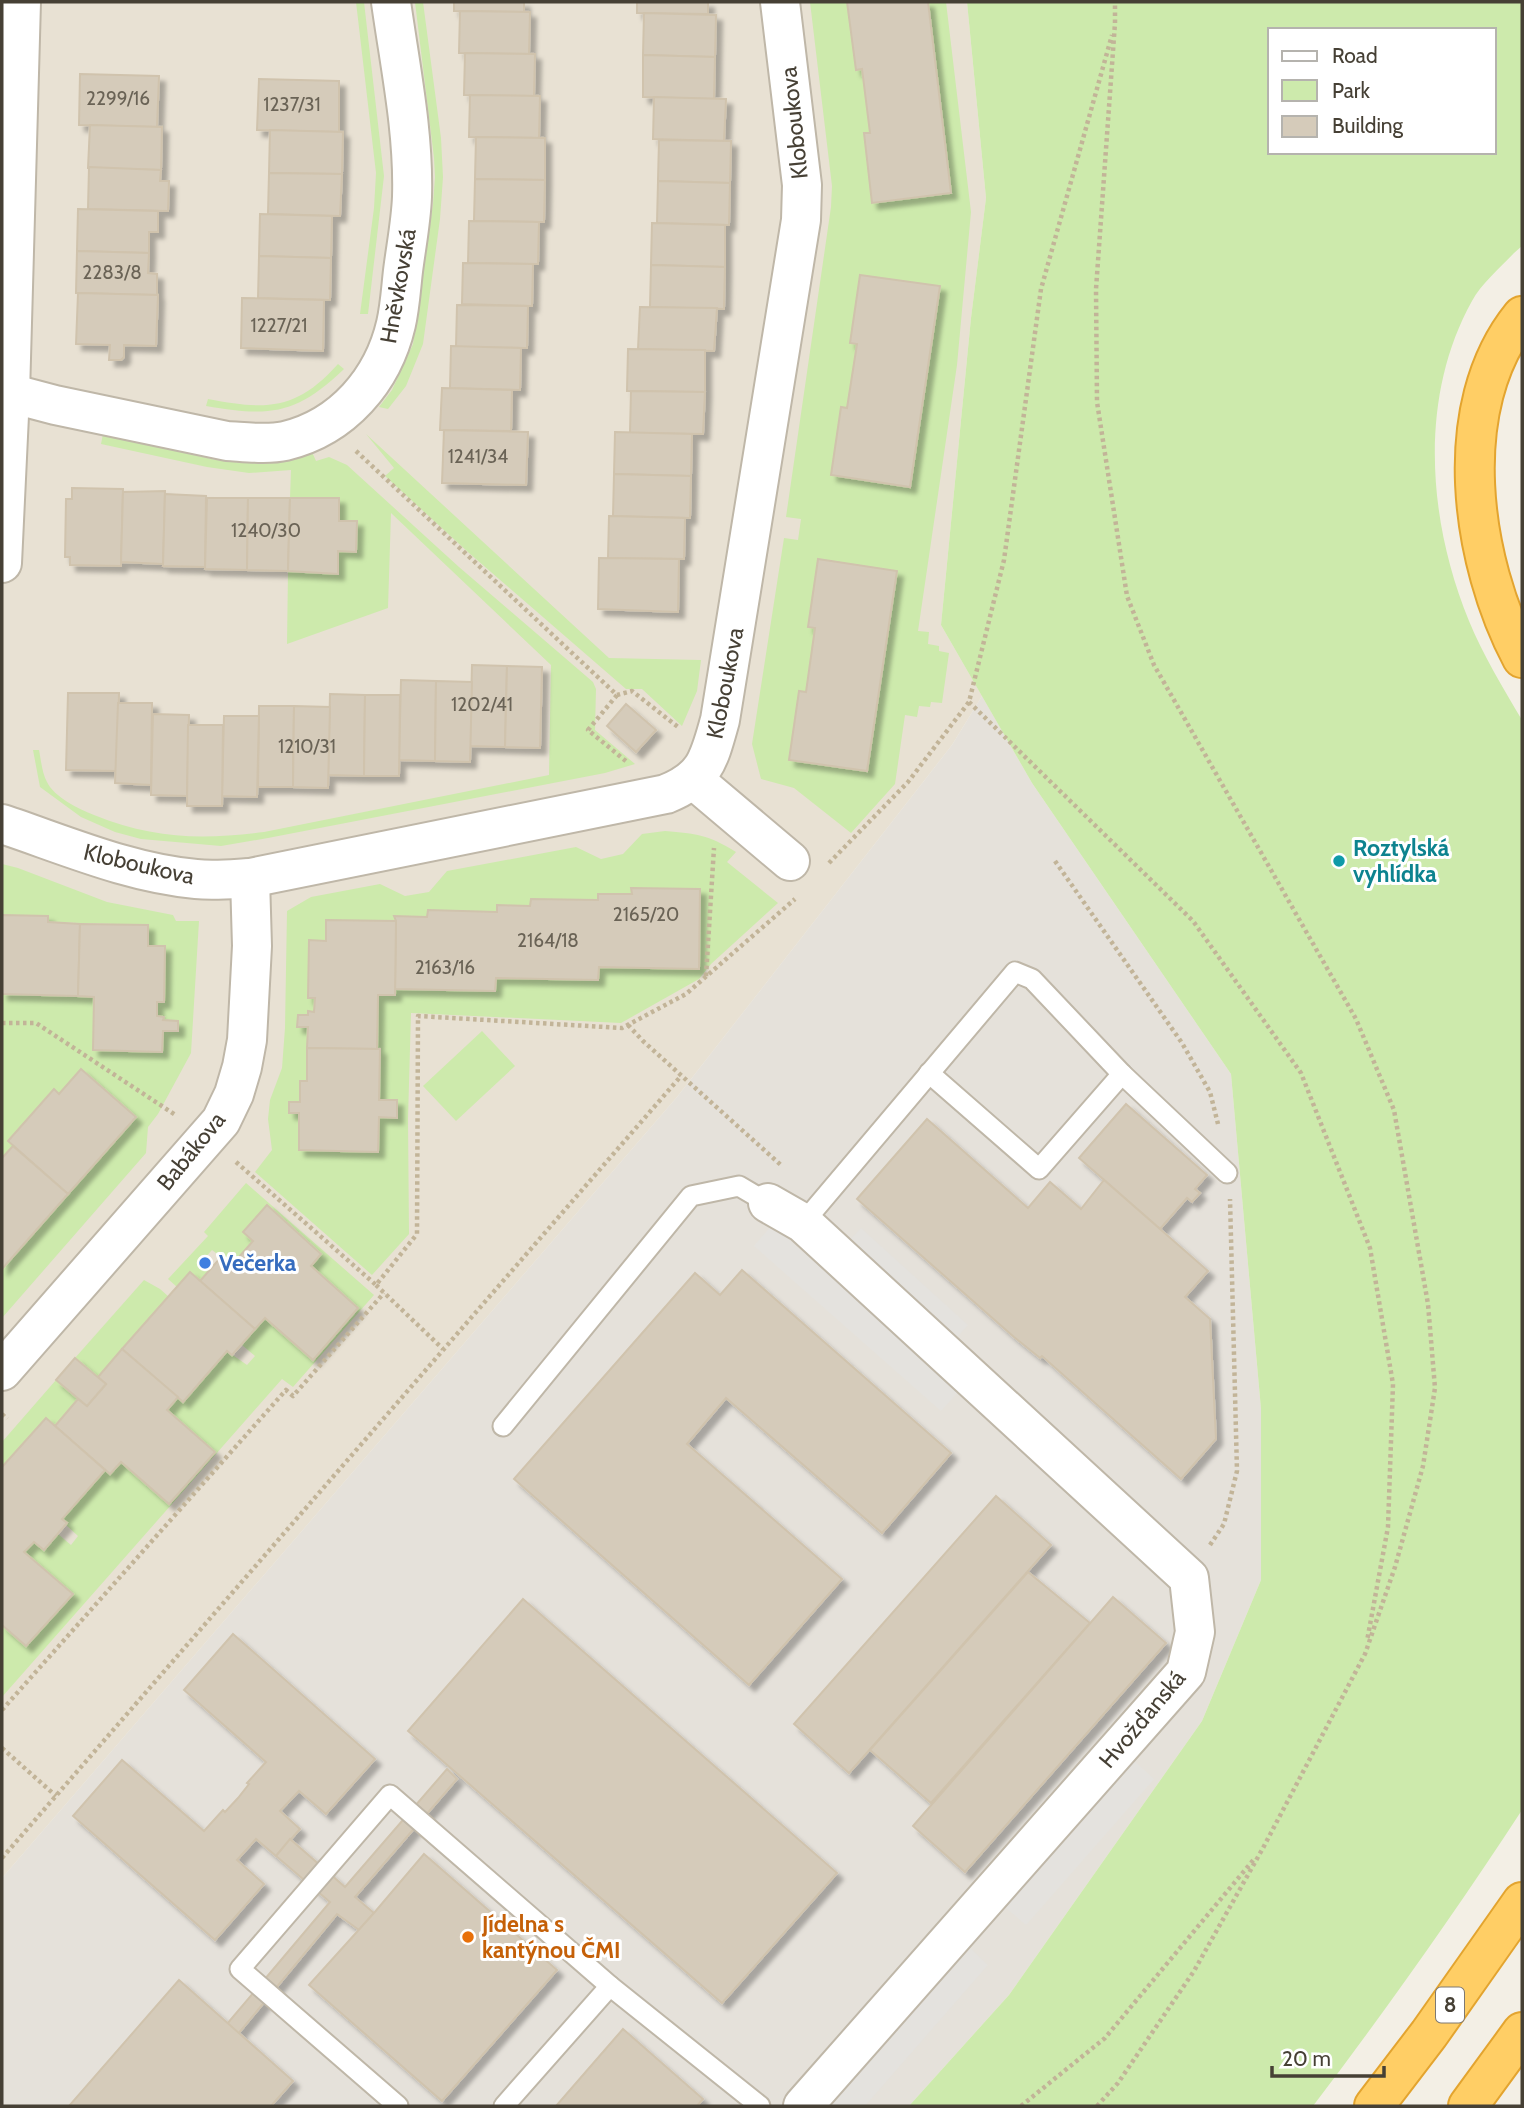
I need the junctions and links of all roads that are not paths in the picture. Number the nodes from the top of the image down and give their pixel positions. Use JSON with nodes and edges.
{"nodes":[{"id":1,"x":21,"y":2,"type":"edge"},
{"id":2,"x":391,"y":2,"type":"edge"},
{"id":3,"x":780,"y":2,"type":"edge"},
{"id":4,"x":1522,"y":316,"type":"edge"},
{"id":5,"x":6,"y":392,"type":"edge"},
{"id":6,"x":2,"y":563,"type":"edge"},
{"id":7,"x":1522,"y":658,"type":"edge"},
{"id":8,"x":690,"y":775,"type":"junction"},
{"id":9,"x":2,"y":824,"type":"edge"},
{"id":10,"x":801,"y":871,"type":"road end"},
{"id":11,"x":250,"y":878,"type":"junction"},
{"id":12,"x":929,"y":1073,"type":"junction"},
{"id":13,"x":1122,"y":1074,"type":"junction"},
{"id":14,"x":1227,"y":1173,"type":"road end"},
{"id":15,"x":768,"y":1202,"type":"joint"},
{"id":16,"x":811,"y":1212,"type":"junction"},
{"id":17,"x":2,"y":1371,"type":"edge"},
{"id":18,"x":503,"y":1426,"type":"dead end"},
{"id":19,"x":1522,"y":1902,"type":"edge"},
{"id":20,"x":610,"y":1986,"type":"junction"},
{"id":21,"x":1522,"y":2032,"type":"edge"},
{"id":22,"x":398,"y":2106,"type":"edge"},
{"id":23,"x":504,"y":2106,"type":"edge"},
{"id":24,"x":761,"y":2106,"type":"edge"},
{"id":25,"x":803,"y":2106,"type":"edge"},
{"id":26,"x":1374,"y":2106,"type":"edge"},
{"id":27,"x":1468,"y":2106,"type":"edge"}],
"edges":[{"from":1,"to":5,"type":"street"},
{"from":2,"to":5,"type":"street","name":"Hněvkovská"},
{"from":3,"to":8,"type":"street","name":"Kloboukova"},
{"from":4,"to":7,"type":"highway"},
{"from":5,"to":6,"type":"street"},
{"from":8,"to":10,"type":"street"},
{"from":8,"to":11,"type":"street","name":"Kloboukova"},
{"from":9,"to":11,"type":"street","name":"Kloboukova"},
{"from":11,"to":17,"type":"street","name":"Babákova"},
{"from":12,"to":13,"type":"lane"},
{"from":12,"to":13,"type":"lane"},
{"from":12,"to":16,"type":"lane"},
{"from":13,"to":14,"type":"lane"},
{"from":15,"to":16,"type":"street"},
{"from":15,"to":18,"type":"lane"},
{"from":16,"to":25,"type":"street","name":"Hvožďanská"},
{"from":19,"to":26,"type":"highway","number":"8"},
{"from":20,"to":22,"type":"lane"},
{"from":20,"to":23,"type":"lane"},
{"from":20,"to":24,"type":"lane"},
{"from":21,"to":27,"type":"highway"}]}
